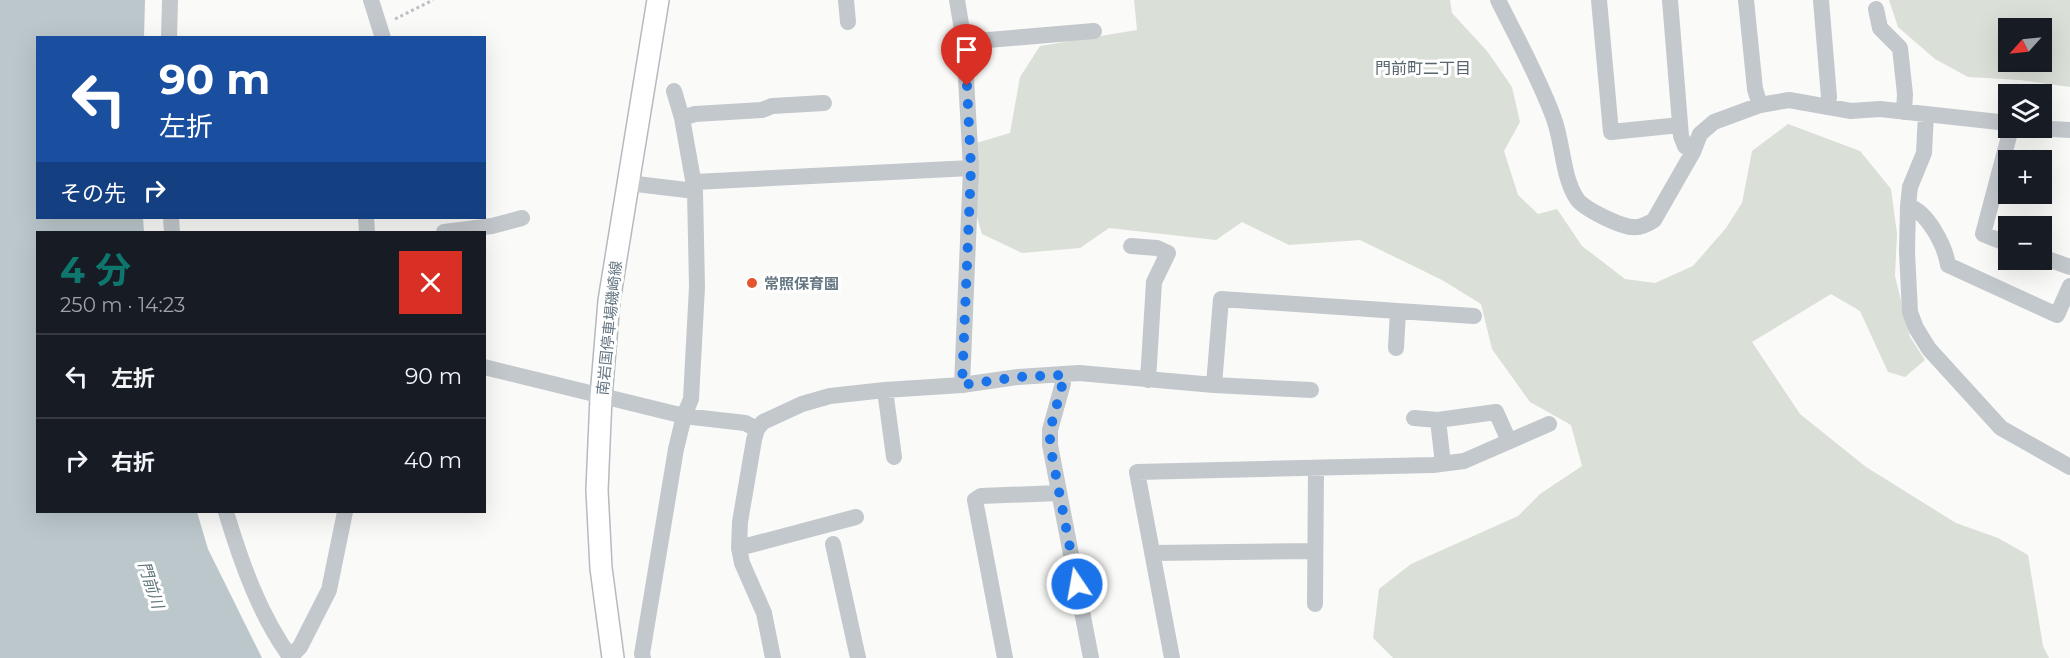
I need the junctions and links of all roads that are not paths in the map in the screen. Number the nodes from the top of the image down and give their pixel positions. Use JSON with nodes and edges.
{"nodes":[{"id":1,"x":170,"y":0,"type":"edge"},
{"id":2,"x":371,"y":0,"type":"edge"},
{"id":3,"x":658,"y":0,"type":"edge"},
{"id":4,"x":846,"y":0,"type":"edge"},
{"id":5,"x":957,"y":0,"type":"edge"},
{"id":6,"x":1498,"y":0,"type":"edge"},
{"id":7,"x":1599,"y":0,"type":"edge"},
{"id":8,"x":1670,"y":0,"type":"edge"},
{"id":9,"x":1746,"y":0,"type":"edge"},
{"id":10,"x":1821,"y":0,"type":"edge"},
{"id":11,"x":1876,"y":9,"type":"dead end"},
{"id":12,"x":848,"y":22,"type":"dead end"},
{"id":13,"x":1094,"y":31,"type":"dead end"},
{"id":14,"x":381,"y":32,"type":"edge"},
{"id":15,"x":169,"y":36,"type":"edge"},
{"id":16,"x":964,"y":42,"type":"junction"},
{"id":17,"x":674,"y":91,"type":"dead end"},
{"id":18,"x":824,"y":103,"type":"dead end"},
{"id":19,"x":1760,"y":105,"type":"junction"},
{"id":20,"x":1827,"y":107,"type":"junction"},
{"id":21,"x":1904,"y":112,"type":"junction"},
{"id":22,"x":1926,"y":114,"type":"junction"},
{"id":23,"x":682,"y":118,"type":"junction"},
{"id":24,"x":1998,"y":124,"type":"edge"},
{"id":25,"x":1680,"y":125,"type":"junction"},
{"id":26,"x":2052,"y":129,"type":"edge"},
{"id":27,"x":2070,"y":130,"type":"edge"},
{"id":28,"x":2008,"y":138,"type":"edge"},
{"id":29,"x":1693,"y":152,"type":"junction"},
{"id":30,"x":971,"y":168,"type":"junction"},
{"id":31,"x":628,"y":183,"type":"junction"},
{"id":32,"x":695,"y":186,"type":"junction"},
{"id":33,"x":1908,"y":206,"type":"junction"},
{"id":34,"x":522,"y":218,"type":"dead end"},
{"id":35,"x":452,"y":231,"type":"edge"},
{"id":36,"x":1998,"y":240,"type":"edge"},
{"id":37,"x":1131,"y":246,"type":"dead end"},
{"id":38,"x":2052,"y":260,"type":"edge"},
{"id":39,"x":2070,"y":267,"type":"edge"},
{"id":40,"x":2070,"y":286,"type":"edge"},
{"id":41,"x":1398,"y":311,"type":"junction"},
{"id":42,"x":1474,"y":316,"type":"dead end"},
{"id":43,"x":1396,"y":348,"type":"dead end"},
{"id":44,"x":486,"y":368,"type":"edge"},
{"id":45,"x":1064,"y":375,"type":"junction"},
{"id":46,"x":1148,"y":380,"type":"junction"},
{"id":47,"x":962,"y":385,"type":"junction"},
{"id":48,"x":1214,"y":385,"type":"junction"},
{"id":49,"x":885,"y":390,"type":"junction"},
{"id":50,"x":1311,"y":390,"type":"dead end"},
{"id":51,"x":601,"y":397,"type":"junction"},
{"id":52,"x":684,"y":416,"type":"junction"},
{"id":53,"x":1414,"y":418,"type":"dead end"},
{"id":54,"x":1438,"y":420,"type":"junction"},
{"id":55,"x":1549,"y":424,"type":"dead end"},
{"id":56,"x":758,"y":429,"type":"junction"},
{"id":57,"x":1509,"y":441,"type":"junction"},
{"id":58,"x":894,"y":457,"type":"dead end"},
{"id":59,"x":1443,"y":464,"type":"junction"},
{"id":60,"x":2070,"y":467,"type":"edge"},
{"id":61,"x":1316,"y":468,"type":"junction"},
{"id":62,"x":1058,"y":493,"type":"junction"},
{"id":63,"x":226,"y":513,"type":"edge"},
{"id":64,"x":345,"y":513,"type":"edge"},
{"id":65,"x":856,"y":517,"type":"dead end"},
{"id":66,"x":833,"y":544,"type":"dead end"},
{"id":67,"x":739,"y":548,"type":"junction"},
{"id":68,"x":1315,"y":551,"type":"junction"},
{"id":69,"x":1153,"y":553,"type":"junction"},
{"id":70,"x":1315,"y":604,"type":"dead end"},
{"id":71,"x":291,"y":657,"type":"edge"},
{"id":72,"x":613,"y":658,"type":"edge"},
{"id":73,"x":643,"y":658,"type":"edge"},
{"id":74,"x":773,"y":658,"type":"edge"},
{"id":75,"x":858,"y":658,"type":"edge"},
{"id":76,"x":1005,"y":658,"type":"edge"},
{"id":77,"x":1091,"y":658,"type":"edge"},
{"id":78,"x":1172,"y":658,"type":"edge"}],
"edges":[{"from":1,"to":15,"type":"street"},
{"from":2,"to":14,"type":"street"},
{"from":3,"to":31,"type":"main road","name":"南岩国停車場磯崎線"},
{"from":4,"to":12,"type":"street"},
{"from":5,"to":16,"type":"street"},
{"from":6,"to":29,"type":"street"},
{"from":7,"to":25,"type":"street"},
{"from":8,"to":25,"type":"street"},
{"from":9,"to":19,"type":"street"},
{"from":10,"to":20,"type":"street"},
{"from":11,"to":21,"type":"street"},
{"from":13,"to":16,"type":"street"},
{"from":16,"to":30,"type":"street"},
{"from":17,"to":23,"type":"street"},
{"from":18,"to":23,"type":"street"},
{"from":19,"to":20,"type":"street"},
{"from":19,"to":29,"type":"street"},
{"from":20,"to":21,"type":"street"},
{"from":21,"to":22,"type":"street"},
{"from":22,"to":24,"type":"street"},
{"from":22,"to":33,"type":"street"},
{"from":23,"to":32,"type":"street"},
{"from":25,"to":29,"type":"street"},
{"from":26,"to":27,"type":"street"},
{"from":28,"to":36,"type":"street"},
{"from":30,"to":32,"type":"street"},
{"from":30,"to":47,"type":"street"},
{"from":31,"to":32,"type":"street"},
{"from":31,"to":51,"type":"main road","name":"南岩国停車場磯崎線"},
{"from":32,"to":52,"type":"street"},
{"from":33,"to":40,"type":"street"},
{"from":33,"to":60,"type":"street"},
{"from":34,"to":35,"type":"street"},
{"from":37,"to":46,"type":"street"},
{"from":38,"to":39,"type":"street"},
{"from":41,"to":42,"type":"street"},
{"from":41,"to":43,"type":"street"},
{"from":41,"to":48,"type":"street"},
{"from":44,"to":51,"type":"street"},
{"from":45,"to":46,"type":"street"},
{"from":45,"to":47,"type":"street"},
{"from":45,"to":62,"type":"street"},
{"from":46,"to":48,"type":"street"},
{"from":47,"to":49,"type":"street"},
{"from":48,"to":50,"type":"street"},
{"from":49,"to":56,"type":"street"},
{"from":49,"to":58,"type":"street"},
{"from":51,"to":52,"type":"street"},
{"from":51,"to":72,"type":"main road","name":"南岩国停車場磯崎線"},
{"from":52,"to":56,"type":"street"},
{"from":52,"to":73,"type":"street"},
{"from":53,"to":54,"type":"street"},
{"from":54,"to":57,"type":"street"},
{"from":54,"to":59,"type":"street"},
{"from":55,"to":57,"type":"street"},
{"from":56,"to":67,"type":"street"},
{"from":57,"to":59,"type":"street"},
{"from":59,"to":61,"type":"street"},
{"from":61,"to":68,"type":"street"},
{"from":61,"to":69,"type":"street"},
{"from":62,"to":76,"type":"street"},
{"from":62,"to":77,"type":"street"},
{"from":63,"to":71,"type":"street"},
{"from":64,"to":71,"type":"street"},
{"from":65,"to":67,"type":"street"},
{"from":66,"to":75,"type":"street"},
{"from":67,"to":74,"type":"street"},
{"from":68,"to":69,"type":"street"},
{"from":68,"to":70,"type":"street"},
{"from":69,"to":78,"type":"street"}]}
